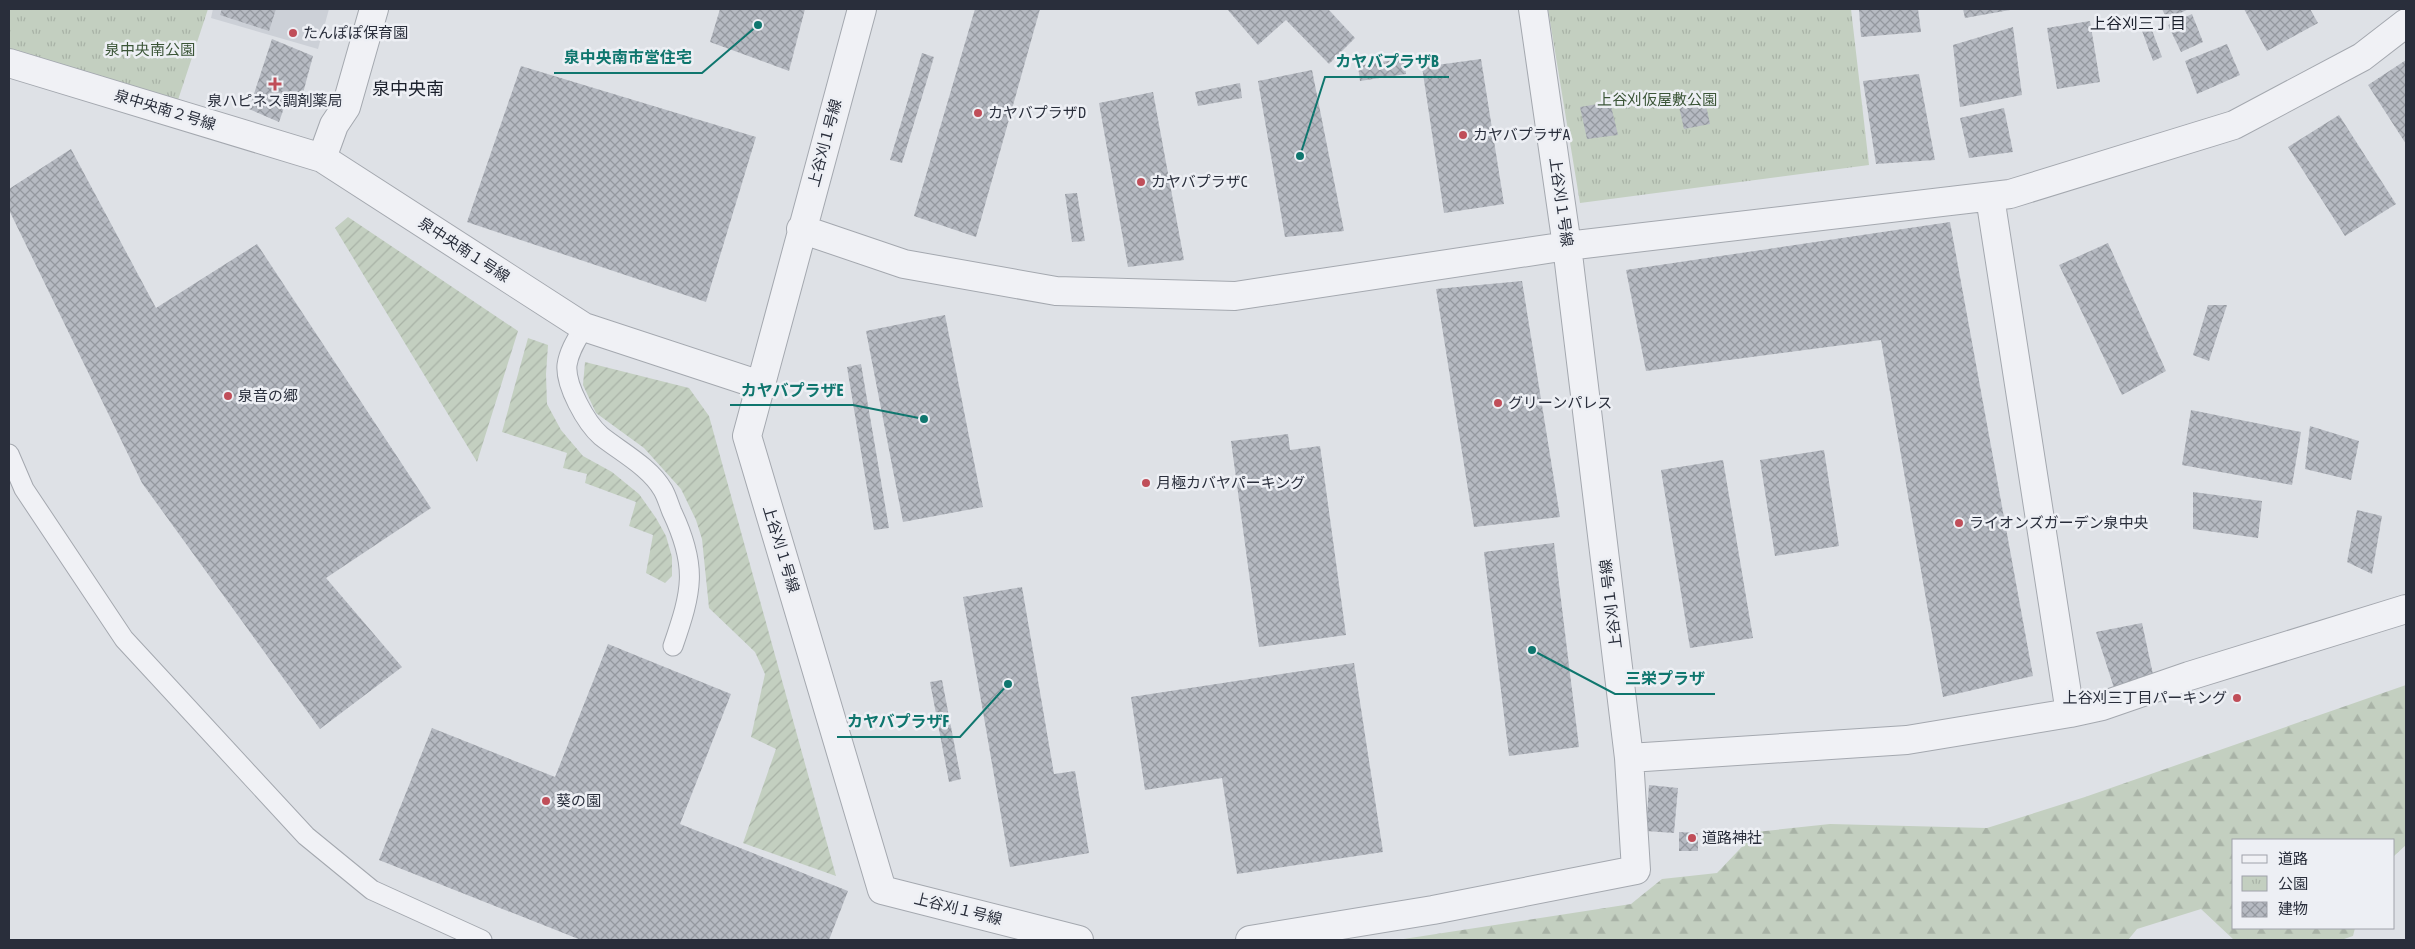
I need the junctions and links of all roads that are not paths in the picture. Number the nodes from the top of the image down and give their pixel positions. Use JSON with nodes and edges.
{"nodes":[{"id":1,"x":374,"y":9,"type":"edge"},
{"id":2,"x":862,"y":9,"type":"edge"},
{"id":3,"x":1533,"y":9,"type":"edge"},
{"id":4,"x":2406,"y":23,"type":"edge"},
{"id":5,"x":9,"y":63,"type":"edge"},
{"id":6,"x":322,"y":158,"type":"junction"},
{"id":7,"x":1990,"y":197,"type":"junction"},
{"id":8,"x":801,"y":229,"type":"junction"},
{"id":9,"x":1567,"y":246,"type":"junction"},
{"id":10,"x":584,"y":327,"type":"junction"},
{"id":11,"x":760,"y":385,"type":"junction"},
{"id":12,"x":9,"y":454,"type":"edge"},
{"id":13,"x":2406,"y":610,"type":"edge"},
{"id":14,"x":673,"y":646,"type":"dead end"},
{"id":15,"x":2070,"y":713,"type":"junction"},
{"id":16,"x":1630,"y":758,"type":"junction"},
{"id":17,"x":1063,"y":939,"type":"edge"},
{"id":18,"x":482,"y":940,"type":"edge"},
{"id":19,"x":1250,"y":940,"type":"edge"}],
"edges":[{"from":1,"to":6,"type":"street"},
{"from":2,"to":8,"type":"street","name":"上谷刈１号線"},
{"from":3,"to":9,"type":"street","name":"上谷刈１号線"},
{"from":4,"to":7,"type":"street"},
{"from":5,"to":6,"type":"street","name":"泉中央南２号線"},
{"from":6,"to":10,"type":"street","name":"泉中央南１号線"},
{"from":7,"to":9,"type":"street"},
{"from":7,"to":15,"type":"street"},
{"from":8,"to":9,"type":"street"},
{"from":8,"to":11,"type":"street","name":"上谷刈１号線"},
{"from":9,"to":16,"type":"street","name":"上谷刈１号線"},
{"from":10,"to":11,"type":"street","name":"泉中央南１号線"},
{"from":10,"to":14,"type":"lane"},
{"from":11,"to":17,"type":"street","name":"上谷刈１号線"},
{"from":12,"to":18,"type":"lane"},
{"from":13,"to":15,"type":"street"},
{"from":15,"to":16,"type":"street"},
{"from":16,"to":19,"type":"street","name":"上谷刈１号線"}]}
